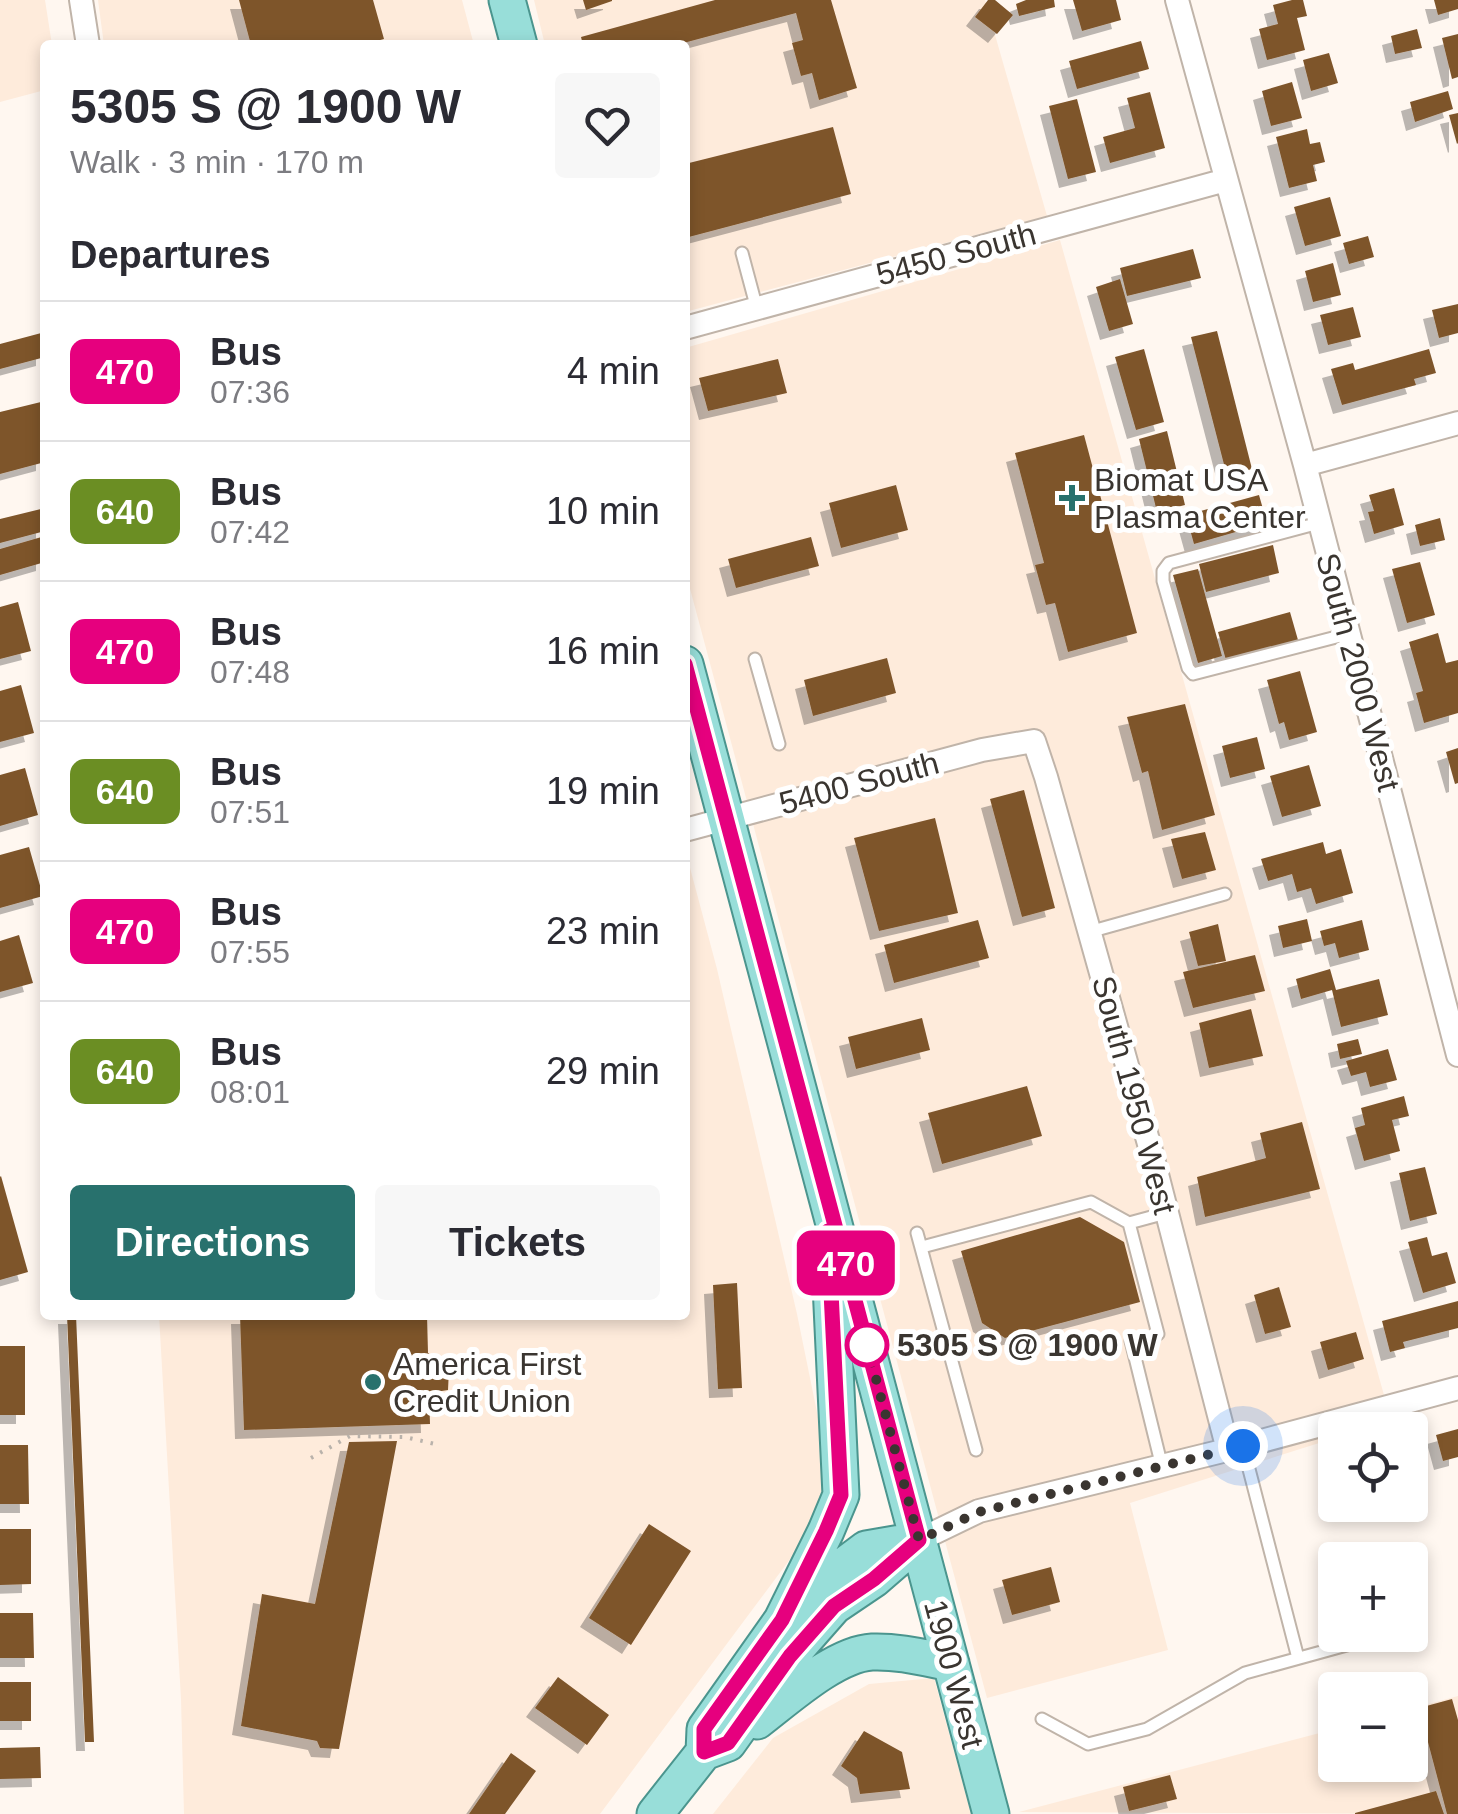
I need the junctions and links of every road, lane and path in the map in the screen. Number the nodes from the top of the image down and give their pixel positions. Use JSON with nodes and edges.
{"nodes":[{"id":1,"x":82,"y":0,"type":"edge"},
{"id":2,"x":507,"y":0,"type":"edge"},
{"id":3,"x":1177,"y":0,"type":"edge"},
{"id":4,"x":87,"y":40,"type":"edge"},
{"id":5,"x":518,"y":40,"type":"edge"},
{"id":6,"x":1226,"y":180,"type":"junction"},
{"id":7,"x":742,"y":253,"type":"dead end"},
{"id":8,"x":757,"y":309,"type":"junction"},
{"id":9,"x":690,"y":327,"type":"edge"},
{"id":10,"x":1458,"y":424,"type":"edge"},
{"id":11,"x":1304,"y":465,"type":"junction"},
{"id":12,"x":1320,"y":523,"type":"junction"},
{"id":13,"x":1348,"y":634,"type":"junction"},
{"id":14,"x":755,"y":660,"type":"dead end"},
{"id":15,"x":690,"y":683,"type":"edge"},
{"id":16,"x":1034,"y":741,"type":"joint"},
{"id":17,"x":779,"y":744,"type":"dead end"},
{"id":18,"x":726,"y":818,"type":"junction"},
{"id":19,"x":690,"y":829,"type":"edge"},
{"id":20,"x":1224,"y":894,"type":"dead end"},
{"id":21,"x":1090,"y":932,"type":"junction"},
{"id":22,"x":1458,"y":1055,"type":"edge"},
{"id":23,"x":826,"y":1193,"type":"junction"},
{"id":24,"x":1166,"y":1213,"type":"junction"},
{"id":25,"x":1129,"y":1223,"type":"junction"},
{"id":26,"x":918,"y":1232,"type":"dead end"},
{"id":27,"x":922,"y":1246,"type":"junction"},
{"id":28,"x":1158,"y":1334,"type":"dead end"},
{"id":29,"x":1131,"y":1341,"type":"dead end"},
{"id":30,"x":1458,"y":1388,"type":"edge"},
{"id":31,"x":435,"y":1444,"type":"dead end"},
{"id":32,"x":1236,"y":1448,"type":"junction"},
{"id":33,"x":976,"y":1450,"type":"dead end"},
{"id":34,"x":311,"y":1458,"type":"dead end"},
{"id":35,"x":1162,"y":1466,"type":"junction"},
{"id":36,"x":919,"y":1540,"type":"junction"},
{"id":37,"x":782,"y":1620,"type":"junction"},
{"id":38,"x":1320,"y":1652,"type":"edge"},
{"id":39,"x":1298,"y":1658,"type":"junction"},
{"id":40,"x":951,"y":1662,"type":"junction"},
{"id":41,"x":1042,"y":1719,"type":"dead end"},
{"id":42,"x":716,"y":1747,"type":"junction"},
{"id":43,"x":656,"y":1814,"type":"edge"},
{"id":44,"x":991,"y":1814,"type":"edge"}],
"edges":[{"from":1,"to":4,"type":"street"},
{"from":2,"to":5,"type":"main road"},
{"from":3,"to":6,"type":"street","name":"South 2000 West"},
{"from":6,"to":8,"type":"street","name":"5450 South"},
{"from":6,"to":11,"type":"street","name":"South 2000 West"},
{"from":7,"to":8,"type":"lane"},
{"from":8,"to":9,"type":"street","name":"5450 South"},
{"from":10,"to":11,"type":"street"},
{"from":11,"to":12,"type":"street","name":"South 2000 West"},
{"from":12,"to":13,"type":"street","name":"South 2000 West"},
{"from":12,"to":13,"type":"lane"},
{"from":13,"to":22,"type":"street","name":"South 2000 West"},
{"from":14,"to":17,"type":"lane"},
{"from":15,"to":18,"type":"main road","name":"1900 West"},
{"from":16,"to":18,"type":"street","name":"5400 South"},
{"from":16,"to":21,"type":"street","name":"South 1950 West"},
{"from":18,"to":19,"type":"street","name":"5400 South"},
{"from":18,"to":23,"type":"main road","name":"1900 West"},
{"from":20,"to":21,"type":"lane"},
{"from":21,"to":24,"type":"street","name":"South 1950 West"},
{"from":23,"to":36,"type":"main road","name":"1900 West"},
{"from":23,"to":37,"type":"main road"},
{"from":24,"to":25,"type":"lane"},
{"from":24,"to":32,"type":"street","name":"South 1950 West"},
{"from":25,"to":27,"type":"lane"},
{"from":25,"to":28,"type":"lane"},
{"from":26,"to":27,"type":"lane"},
{"from":27,"to":33,"type":"lane"},
{"from":29,"to":35,"type":"lane"},
{"from":30,"to":32,"type":"street"},
{"from":31,"to":34,"type":"path"},
{"from":32,"to":35,"type":"street"},
{"from":32,"to":39,"type":"lane","name":"South 1950 West"},
{"from":35,"to":36,"type":"street"},
{"from":36,"to":37,"type":"main road"},
{"from":36,"to":40,"type":"main road","name":"1900 West"},
{"from":36,"to":42,"type":"main road"},
{"from":37,"to":42,"type":"main road"},
{"from":38,"to":39,"type":"lane"},
{"from":39,"to":41,"type":"lane"},
{"from":40,"to":42,"type":"main road"},
{"from":40,"to":44,"type":"main road","name":"1900 West"},
{"from":42,"to":43,"type":"main road"}]}
